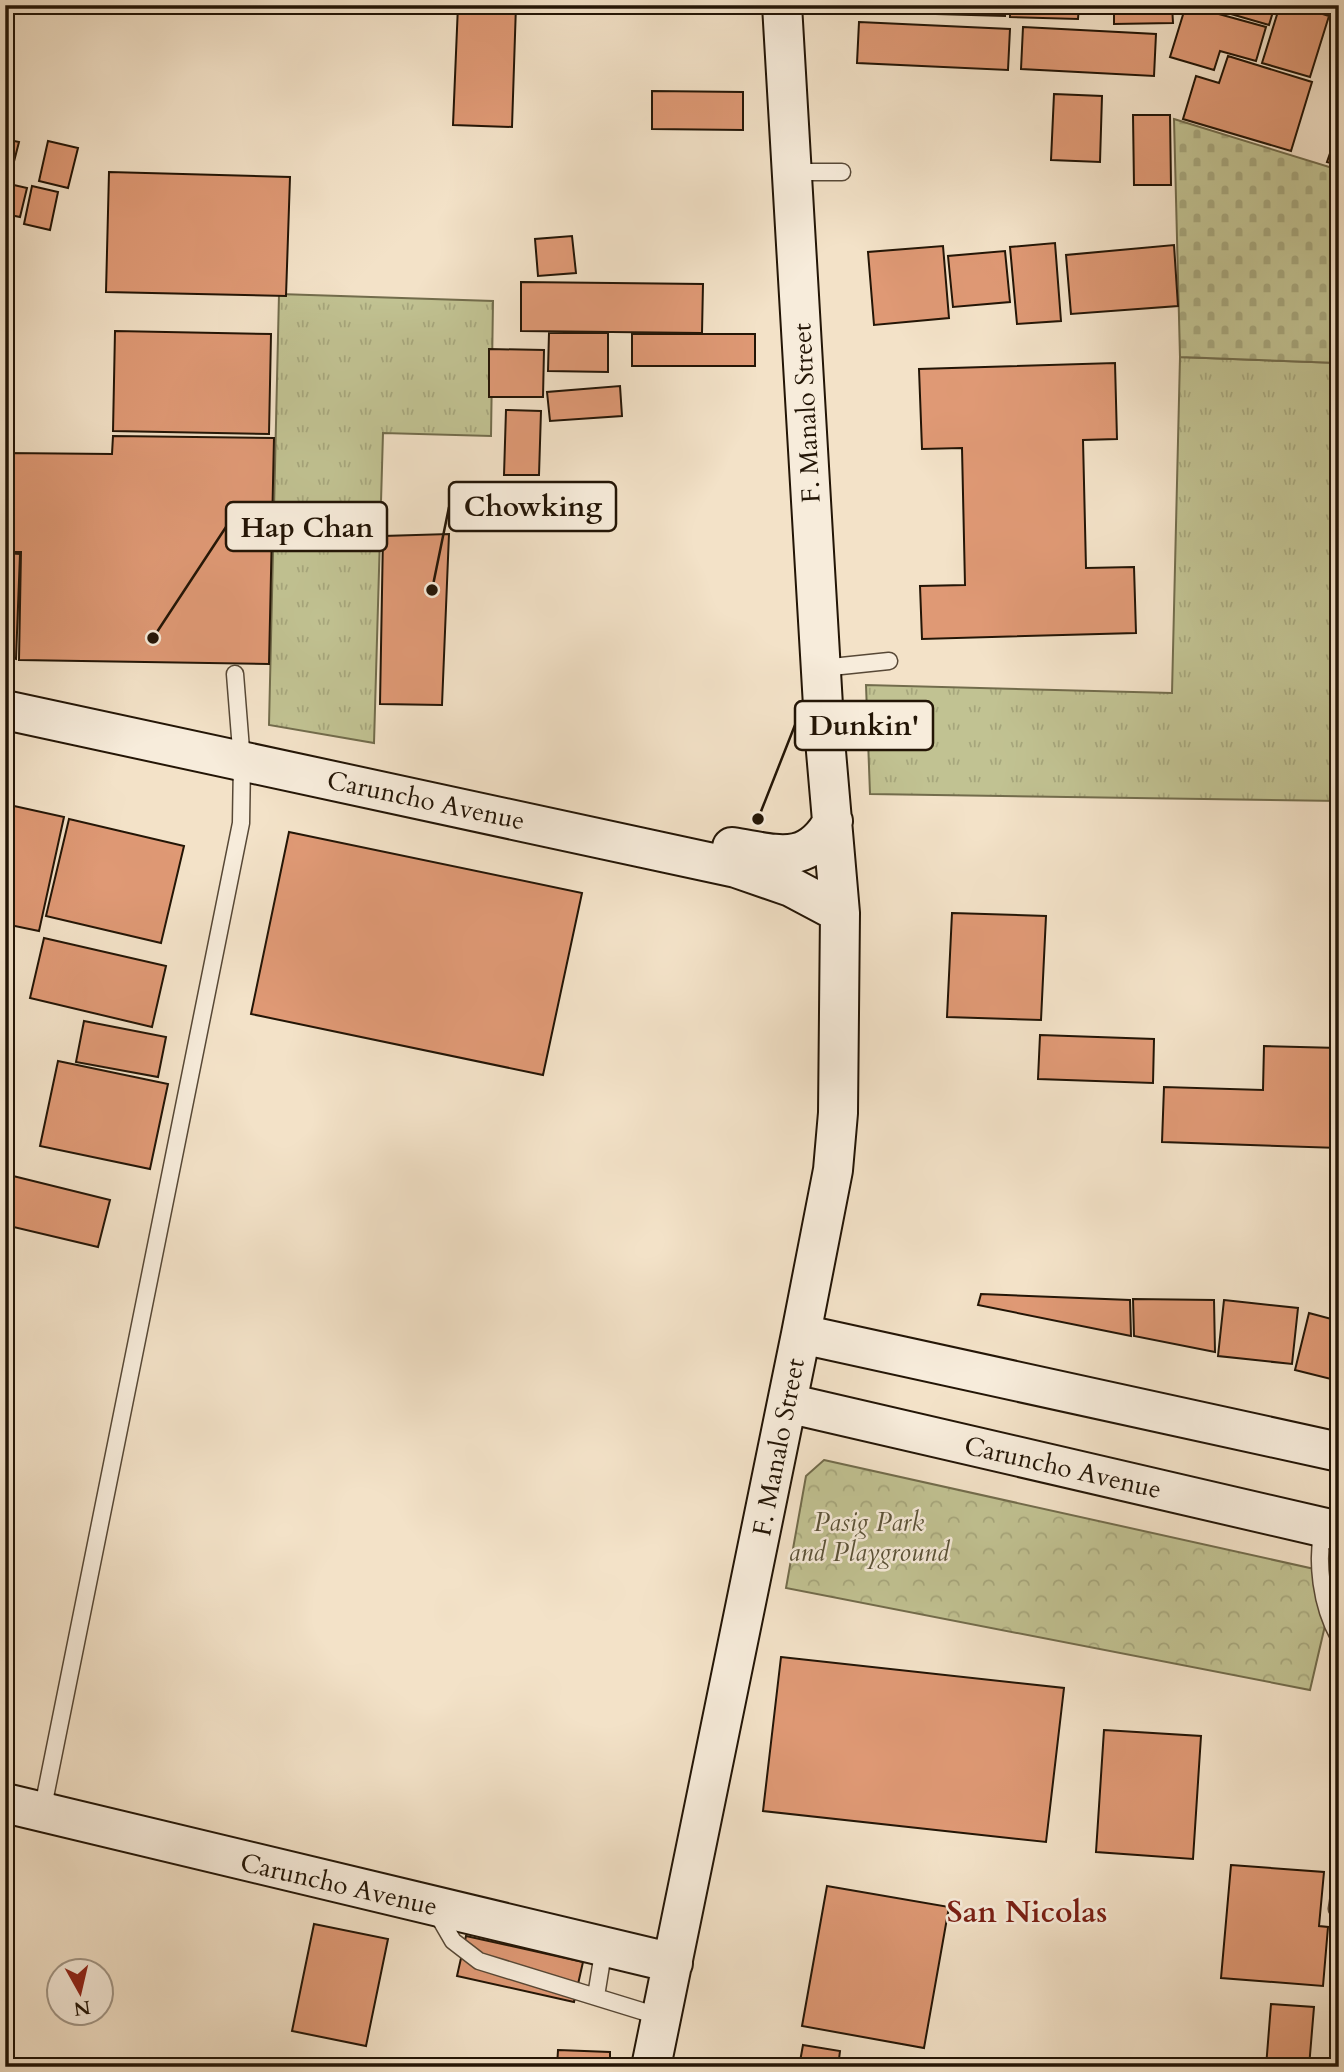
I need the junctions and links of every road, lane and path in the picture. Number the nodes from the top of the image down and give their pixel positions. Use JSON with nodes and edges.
{"nodes":[{"id":1,"x":782,"y":5,"type":"edge"},
{"id":2,"x":792,"y":172,"type":"junction"},
{"id":3,"x":842,"y":172,"type":"dead end"},
{"id":4,"x":889,"y":661,"type":"dead end"},
{"id":5,"x":822,"y":668,"type":"junction"},
{"id":6,"x":236,"y":674,"type":"dead end"},
{"id":7,"x":5,"y":710,"type":"edge"},
{"id":8,"x":242,"y":762,"type":"junction"},
{"id":9,"x":833,"y":821,"type":"junction"},
{"id":10,"x":601,"y":837,"type":"junction"},
{"id":11,"x":840,"y":913,"type":"junction"},
{"id":12,"x":801,"y":1334,"type":"junction"},
{"id":13,"x":923,"y":1361,"type":"junction"},
{"id":14,"x":800,"y":1406,"type":"junction"},
{"id":15,"x":1339,"y":1452,"type":"edge"},
{"id":16,"x":1331,"y":1529,"type":"edge"},
{"id":17,"x":1339,"y":1637,"type":"edge"},
{"id":18,"x":5,"y":1803,"type":"edge"},
{"id":19,"x":42,"y":1812,"type":"junction"},
{"id":20,"x":433,"y":1906,"type":"junction"},
{"id":21,"x":604,"y":1947,"type":"junction"},
{"id":22,"x":673,"y":1964,"type":"junction"},
{"id":23,"x":596,"y":1996,"type":"junction"},
{"id":24,"x":661,"y":2017,"type":"junction"},
{"id":25,"x":651,"y":2067,"type":"edge"}],
"edges":[{"from":1,"to":2,"type":"main road","name":"F. Manalo Street"},
{"from":2,"to":3,"type":"lane"},
{"from":2,"to":5,"type":"main road","name":"F. Manalo Street"},
{"from":4,"to":5,"type":"lane"},
{"from":5,"to":9,"type":"main road","name":"F. Manalo Street"},
{"from":6,"to":8,"type":"lane"},
{"from":7,"to":8,"type":"main road","name":"Caruncho Avenue"},
{"from":8,"to":10,"type":"main road","name":"Caruncho Avenue"},
{"from":8,"to":19,"type":"lane"},
{"from":9,"to":10,"type":"main road"},
{"from":9,"to":11,"type":"main road","name":"F. Manalo Street"},
{"from":10,"to":11,"type":"main road","name":"Caruncho Avenue"},
{"from":11,"to":12,"type":"main road","name":"F. Manalo Street"},
{"from":12,"to":13,"type":"main road"},
{"from":12,"to":14,"type":"main road","name":"F. Manalo Street"},
{"from":13,"to":14,"type":"main road"},
{"from":13,"to":15,"type":"main road"},
{"from":14,"to":16,"type":"main road","name":"Caruncho Avenue"},
{"from":14,"to":22,"type":"main road","name":"F. Manalo Street"},
{"from":16,"to":17,"type":"lane"},
{"from":18,"to":19,"type":"main road","name":"Caruncho Avenue"},
{"from":19,"to":20,"type":"main road","name":"Caruncho Avenue"},
{"from":20,"to":21,"type":"main road","name":"Caruncho Avenue"},
{"from":20,"to":23,"type":"lane"},
{"from":21,"to":22,"type":"main road","name":"Caruncho Avenue"},
{"from":21,"to":23,"type":"lane"},
{"from":22,"to":24,"type":"main road","name":"F. Manalo Street"},
{"from":23,"to":24,"type":"lane"},
{"from":24,"to":25,"type":"main road","name":"F. Manalo Street"}]}
